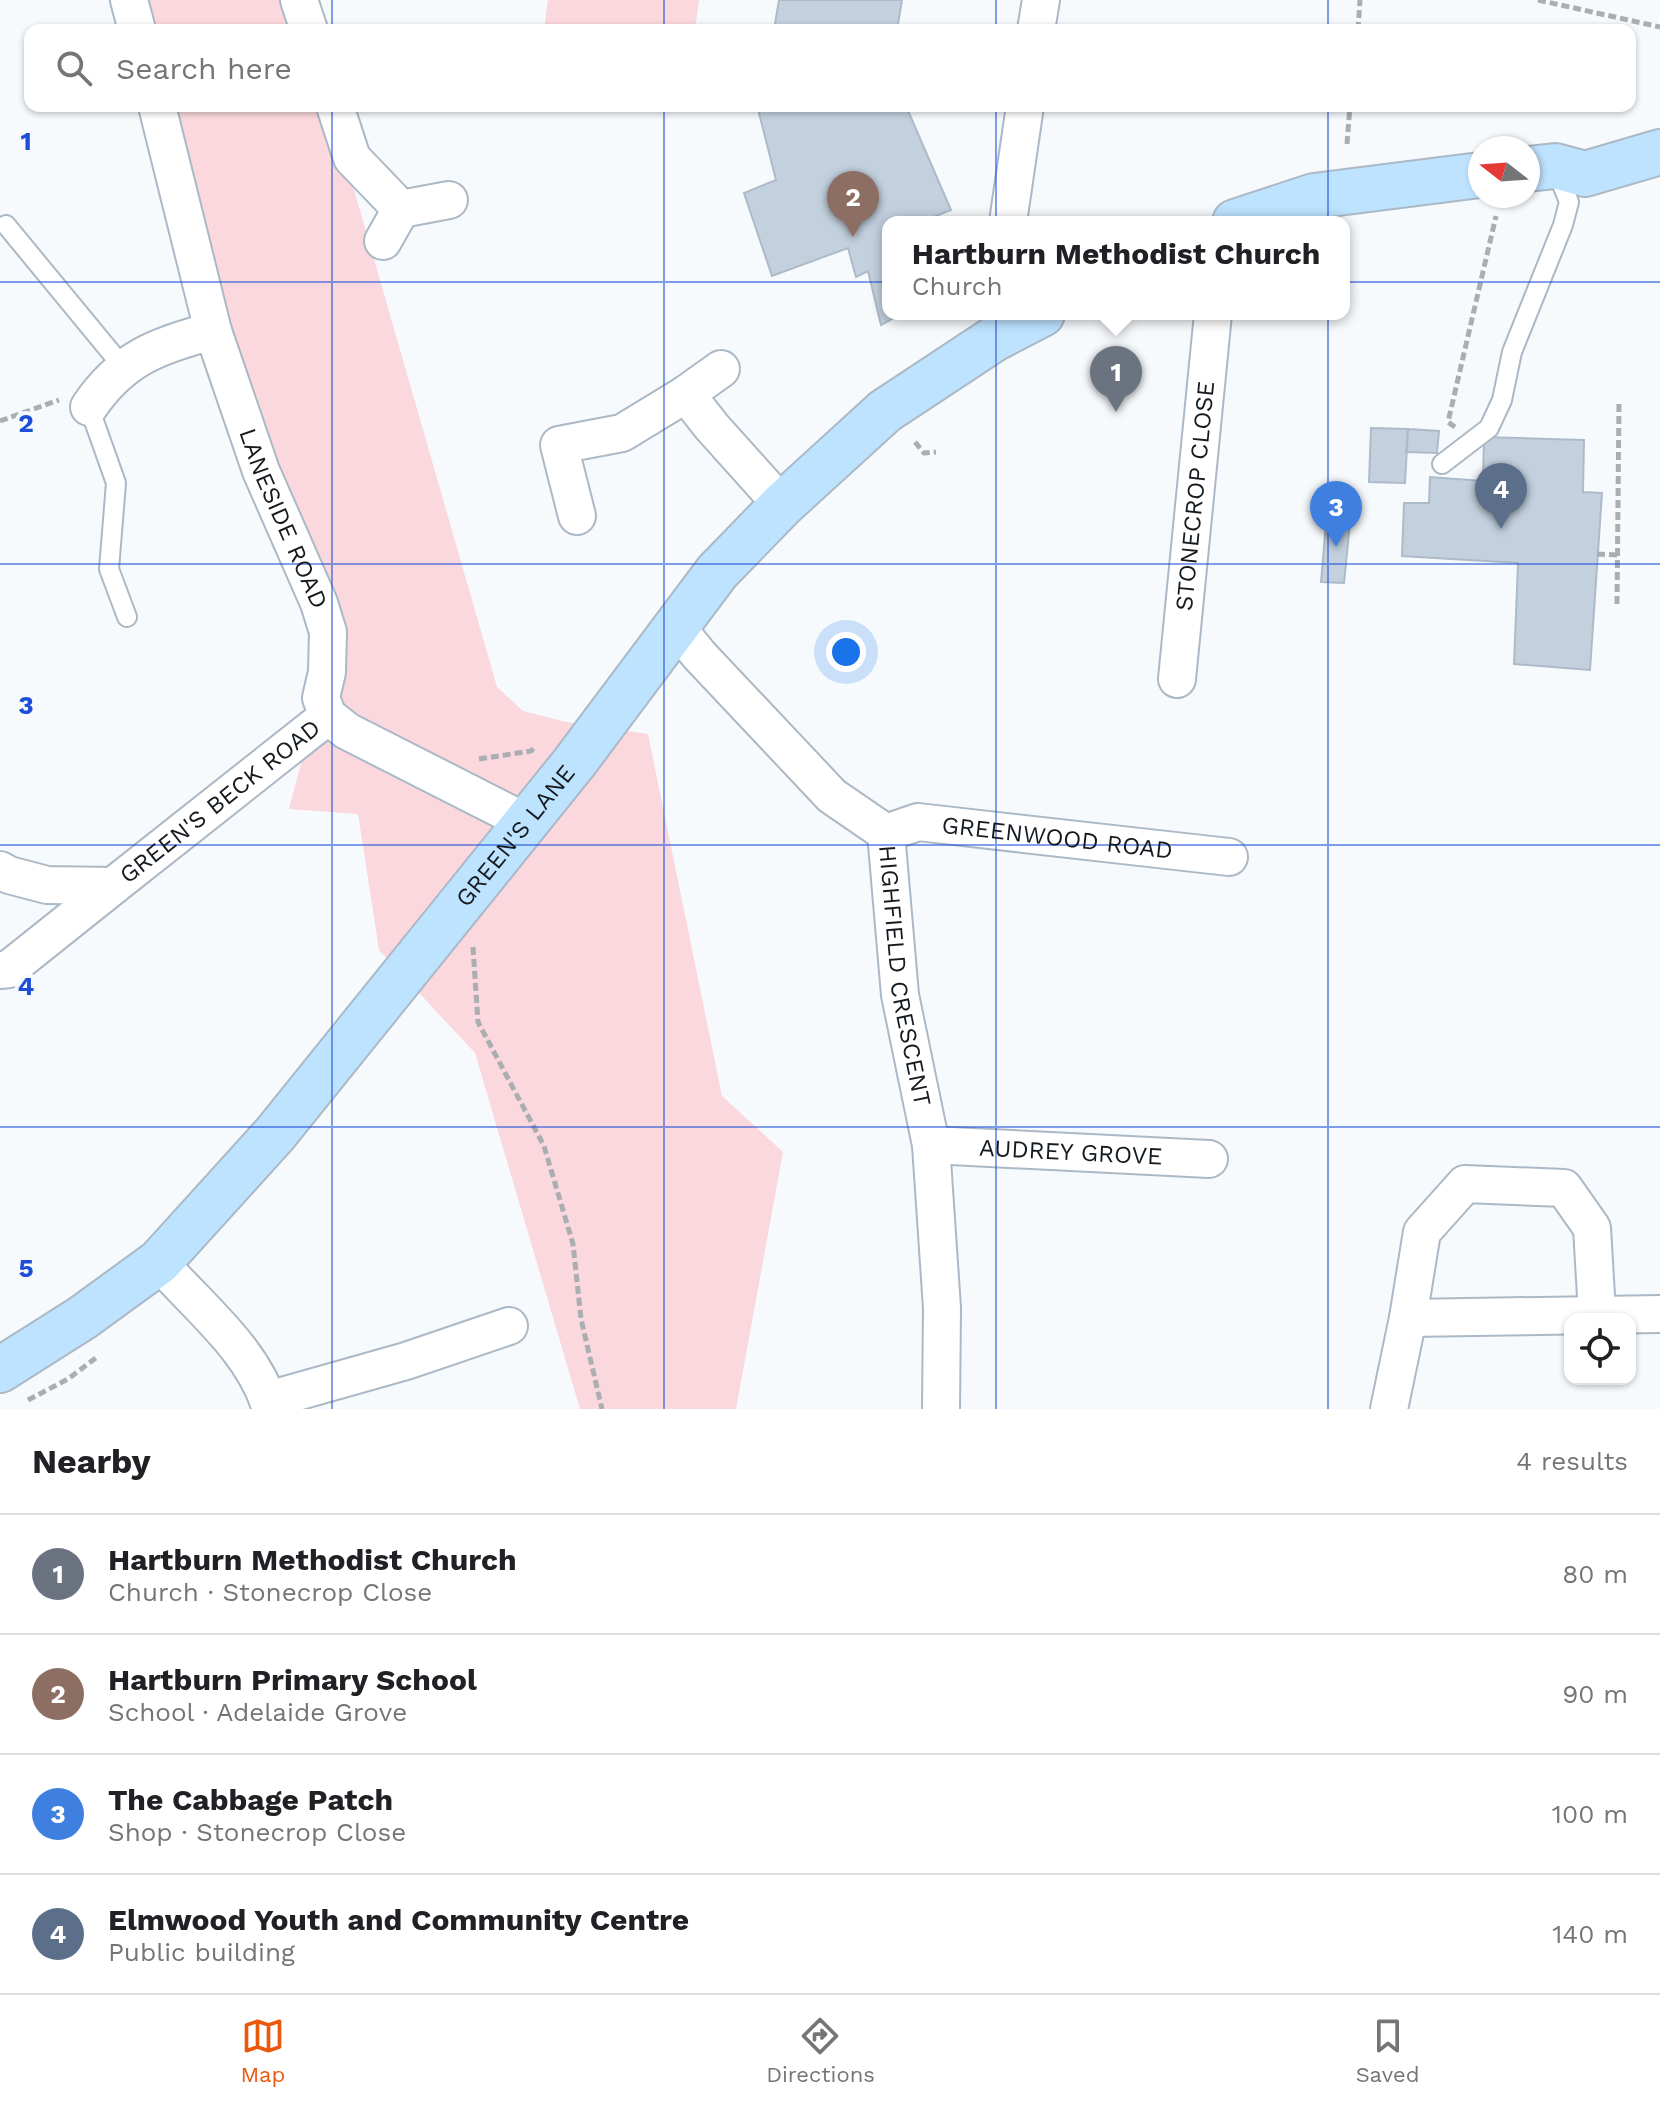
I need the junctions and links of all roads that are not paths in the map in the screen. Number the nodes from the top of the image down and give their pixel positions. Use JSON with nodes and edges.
{"nodes":[{"id":1,"x":129,"y":0,"type":"edge"},
{"id":2,"x":299,"y":0,"type":"edge"},
{"id":3,"x":1041,"y":0,"type":"edge"},
{"id":4,"x":135,"y":24,"type":"edge"},
{"id":5,"x":307,"y":24,"type":"edge"},
{"id":6,"x":1037,"y":24,"type":"edge"},
{"id":7,"x":158,"y":112,"type":"edge"},
{"id":8,"x":337,"y":112,"type":"edge"},
{"id":9,"x":1024,"y":112,"type":"edge"},
{"id":10,"x":1660,"y":121,"type":"edge"},
{"id":11,"x":1660,"y":152,"type":"edge"},
{"id":12,"x":1542,"y":168,"type":"edge"},
{"id":13,"x":1468,"y":176,"type":"edge"},
{"id":14,"x":449,"y":200,"type":"dead end"},
{"id":15,"x":401,"y":209,"type":"junction"},
{"id":16,"x":1009,"y":216,"type":"edge"},
{"id":17,"x":1254,"y":216,"type":"edge"},
{"id":18,"x":6,"y":225,"type":"dead end"},
{"id":19,"x":383,"y":241,"type":"dead end"},
{"id":20,"x":1030,"y":320,"type":"edge"},
{"id":21,"x":1212,"y":320,"type":"edge"},
{"id":22,"x":213,"y":331,"type":"junction"},
{"id":23,"x":721,"y":369,"type":"dead end"},
{"id":24,"x":106,"y":386,"type":"junction"},
{"id":25,"x":686,"y":394,"type":"junction"},
{"id":26,"x":1442,"y":464,"type":"dead end"},
{"id":27,"x":782,"y":505,"type":"junction"},
{"id":28,"x":577,"y":516,"type":"dead end"},
{"id":29,"x":127,"y":617,"type":"dead end"},
{"id":30,"x":677,"y":628,"type":"junction"},
{"id":31,"x":1177,"y":679,"type":"dead end"},
{"id":32,"x":328,"y":716,"type":"junction"},
{"id":33,"x":526,"y":822,"type":"junction"},
{"id":34,"x":886,"y":833,"type":"junction"},
{"id":35,"x":1229,"y":857,"type":"dead end"},
{"id":36,"x":0,"y":870,"type":"edge"},
{"id":37,"x":113,"y":886,"type":"junction"},
{"id":38,"x":0,"y":970,"type":"edge"},
{"id":39,"x":931,"y":1145,"type":"junction"},
{"id":40,"x":1209,"y":1159,"type":"dead end"},
{"id":41,"x":159,"y":1262,"type":"junction"},
{"id":42,"x":1597,"y":1313,"type":"edge"},
{"id":43,"x":1564,"y":1314,"type":"edge"},
{"id":44,"x":1636,"y":1314,"type":"edge"},
{"id":45,"x":1660,"y":1314,"type":"edge"},
{"id":46,"x":1408,"y":1318,"type":"junction"},
{"id":47,"x":509,"y":1326,"type":"dead end"},
{"id":48,"x":0,"y":1370,"type":"edge"},
{"id":49,"x":269,"y":1404,"type":"edge"},
{"id":50,"x":941,"y":1409,"type":"edge"},
{"id":51,"x":1389,"y":1409,"type":"edge"}],
"edges":[{"from":1,"to":4,"type":"street"},
{"from":2,"to":5,"type":"street"},
{"from":3,"to":6,"type":"street"},
{"from":7,"to":22,"type":"street","name":"LANESIDE ROAD"},
{"from":8,"to":15,"type":"street"},
{"from":9,"to":16,"type":"street"},
{"from":10,"to":12,"type":"street"},
{"from":11,"to":12,"type":"street"},
{"from":12,"to":26,"type":"lane"},
{"from":13,"to":17,"type":"street"},
{"from":14,"to":15,"type":"street"},
{"from":15,"to":19,"type":"street"},
{"from":18,"to":24,"type":"lane"},
{"from":20,"to":27,"type":"street","name":"GREEN'S LANE"},
{"from":21,"to":31,"type":"street","name":"STONECROP CLOSE"},
{"from":22,"to":24,"type":"street"},
{"from":22,"to":32,"type":"street","name":"LANESIDE ROAD"},
{"from":23,"to":25,"type":"street"},
{"from":24,"to":29,"type":"lane"},
{"from":25,"to":27,"type":"street"},
{"from":25,"to":28,"type":"street"},
{"from":27,"to":30,"type":"street","name":"GREEN'S LANE"},
{"from":30,"to":33,"type":"street","name":"GREEN'S LANE"},
{"from":30,"to":34,"type":"street","name":"HIGHFIELD CRESCENT"},
{"from":32,"to":33,"type":"street"},
{"from":32,"to":37,"type":"street","name":"GREEN'S BECK ROAD"},
{"from":33,"to":41,"type":"street","name":"GREEN'S LANE"},
{"from":34,"to":35,"type":"street","name":"GREENWOOD ROAD"},
{"from":34,"to":39,"type":"street","name":"HIGHFIELD CRESCENT"},
{"from":36,"to":37,"type":"street","name":"GREEN'S BECK ROAD"},
{"from":37,"to":38,"type":"street","name":"GREEN'S BECK ROAD"},
{"from":39,"to":40,"type":"street","name":"AUDREY GROVE"},
{"from":39,"to":50,"type":"street","name":"HIGHFIELD CRESCENT"},
{"from":41,"to":48,"type":"street","name":"GREEN'S LANE"},
{"from":41,"to":49,"type":"street"},
{"from":42,"to":46,"type":"street"},
{"from":43,"to":46,"type":"street"},
{"from":44,"to":45,"type":"street"},
{"from":46,"to":51,"type":"street"},
{"from":47,"to":49,"type":"street"}]}
